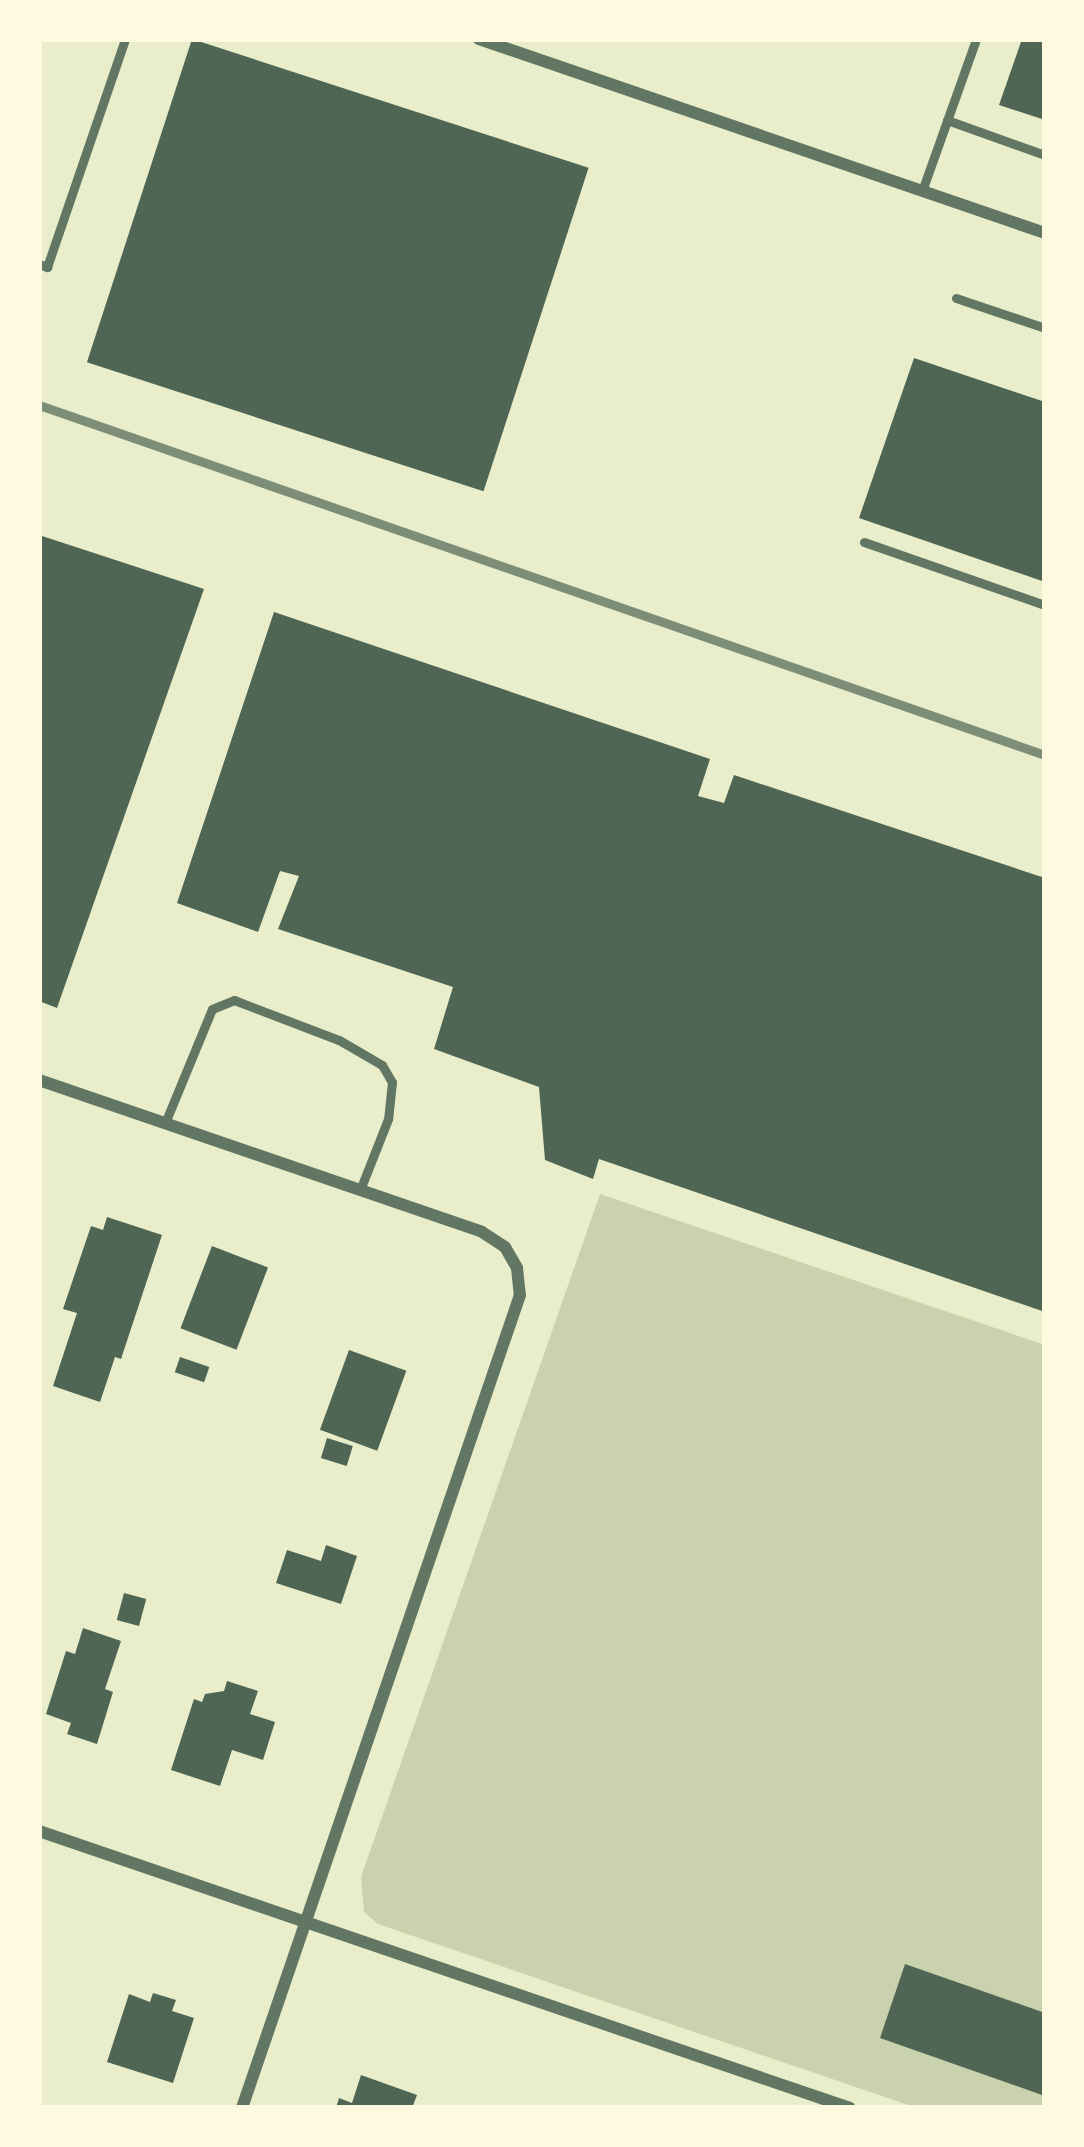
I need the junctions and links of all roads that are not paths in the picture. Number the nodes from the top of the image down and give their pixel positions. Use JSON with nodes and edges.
{"nodes":[{"id":1,"x":124,"y":39,"type":"edge"},
{"id":2,"x":478,"y":39,"type":"edge"},
{"id":3,"x":530,"y":39,"type":"edge"},
{"id":4,"x":976,"y":39,"type":"edge"},
{"id":5,"x":524,"y":55,"type":"junction"},
{"id":6,"x":947,"y":120,"type":"junction"},
{"id":7,"x":1045,"y":155,"type":"edge"},
{"id":8,"x":922,"y":191,"type":"junction"},
{"id":9,"x":1045,"y":233,"type":"edge"},
{"id":10,"x":39,"y":264,"type":"edge"},
{"id":11,"x":956,"y":298,"type":"dead end"},
{"id":12,"x":1045,"y":328,"type":"edge"},
{"id":13,"x":864,"y":542,"type":"dead end"},
{"id":14,"x":1045,"y":604,"type":"edge"},
{"id":15,"x":39,"y":1080,"type":"edge"},
{"id":16,"x":165,"y":1123,"type":"junction"},
{"id":17,"x":360,"y":1190,"type":"junction"},
{"id":18,"x":39,"y":1831,"type":"edge"},
{"id":19,"x":307,"y":1922,"type":"junction"},
{"id":20,"x":242,"y":2108,"type":"edge"},
{"id":21,"x":850,"y":2108,"type":"edge"}],
"edges":[{"from":1,"to":10,"type":"lane"},
{"from":2,"to":5,"type":"street"},
{"from":3,"to":5,"type":"lane"},
{"from":4,"to":6,"type":"lane"},
{"from":5,"to":8,"type":"street"},
{"from":6,"to":7,"type":"lane"},
{"from":6,"to":8,"type":"lane"},
{"from":8,"to":9,"type":"street"},
{"from":11,"to":12,"type":"lane"},
{"from":13,"to":14,"type":"lane"},
{"from":15,"to":16,"type":"street"},
{"from":16,"to":17,"type":"street"},
{"from":16,"to":17,"type":"lane"},
{"from":17,"to":19,"type":"street"},
{"from":18,"to":19,"type":"street"},
{"from":19,"to":20,"type":"street"},
{"from":19,"to":21,"type":"street"}]}
